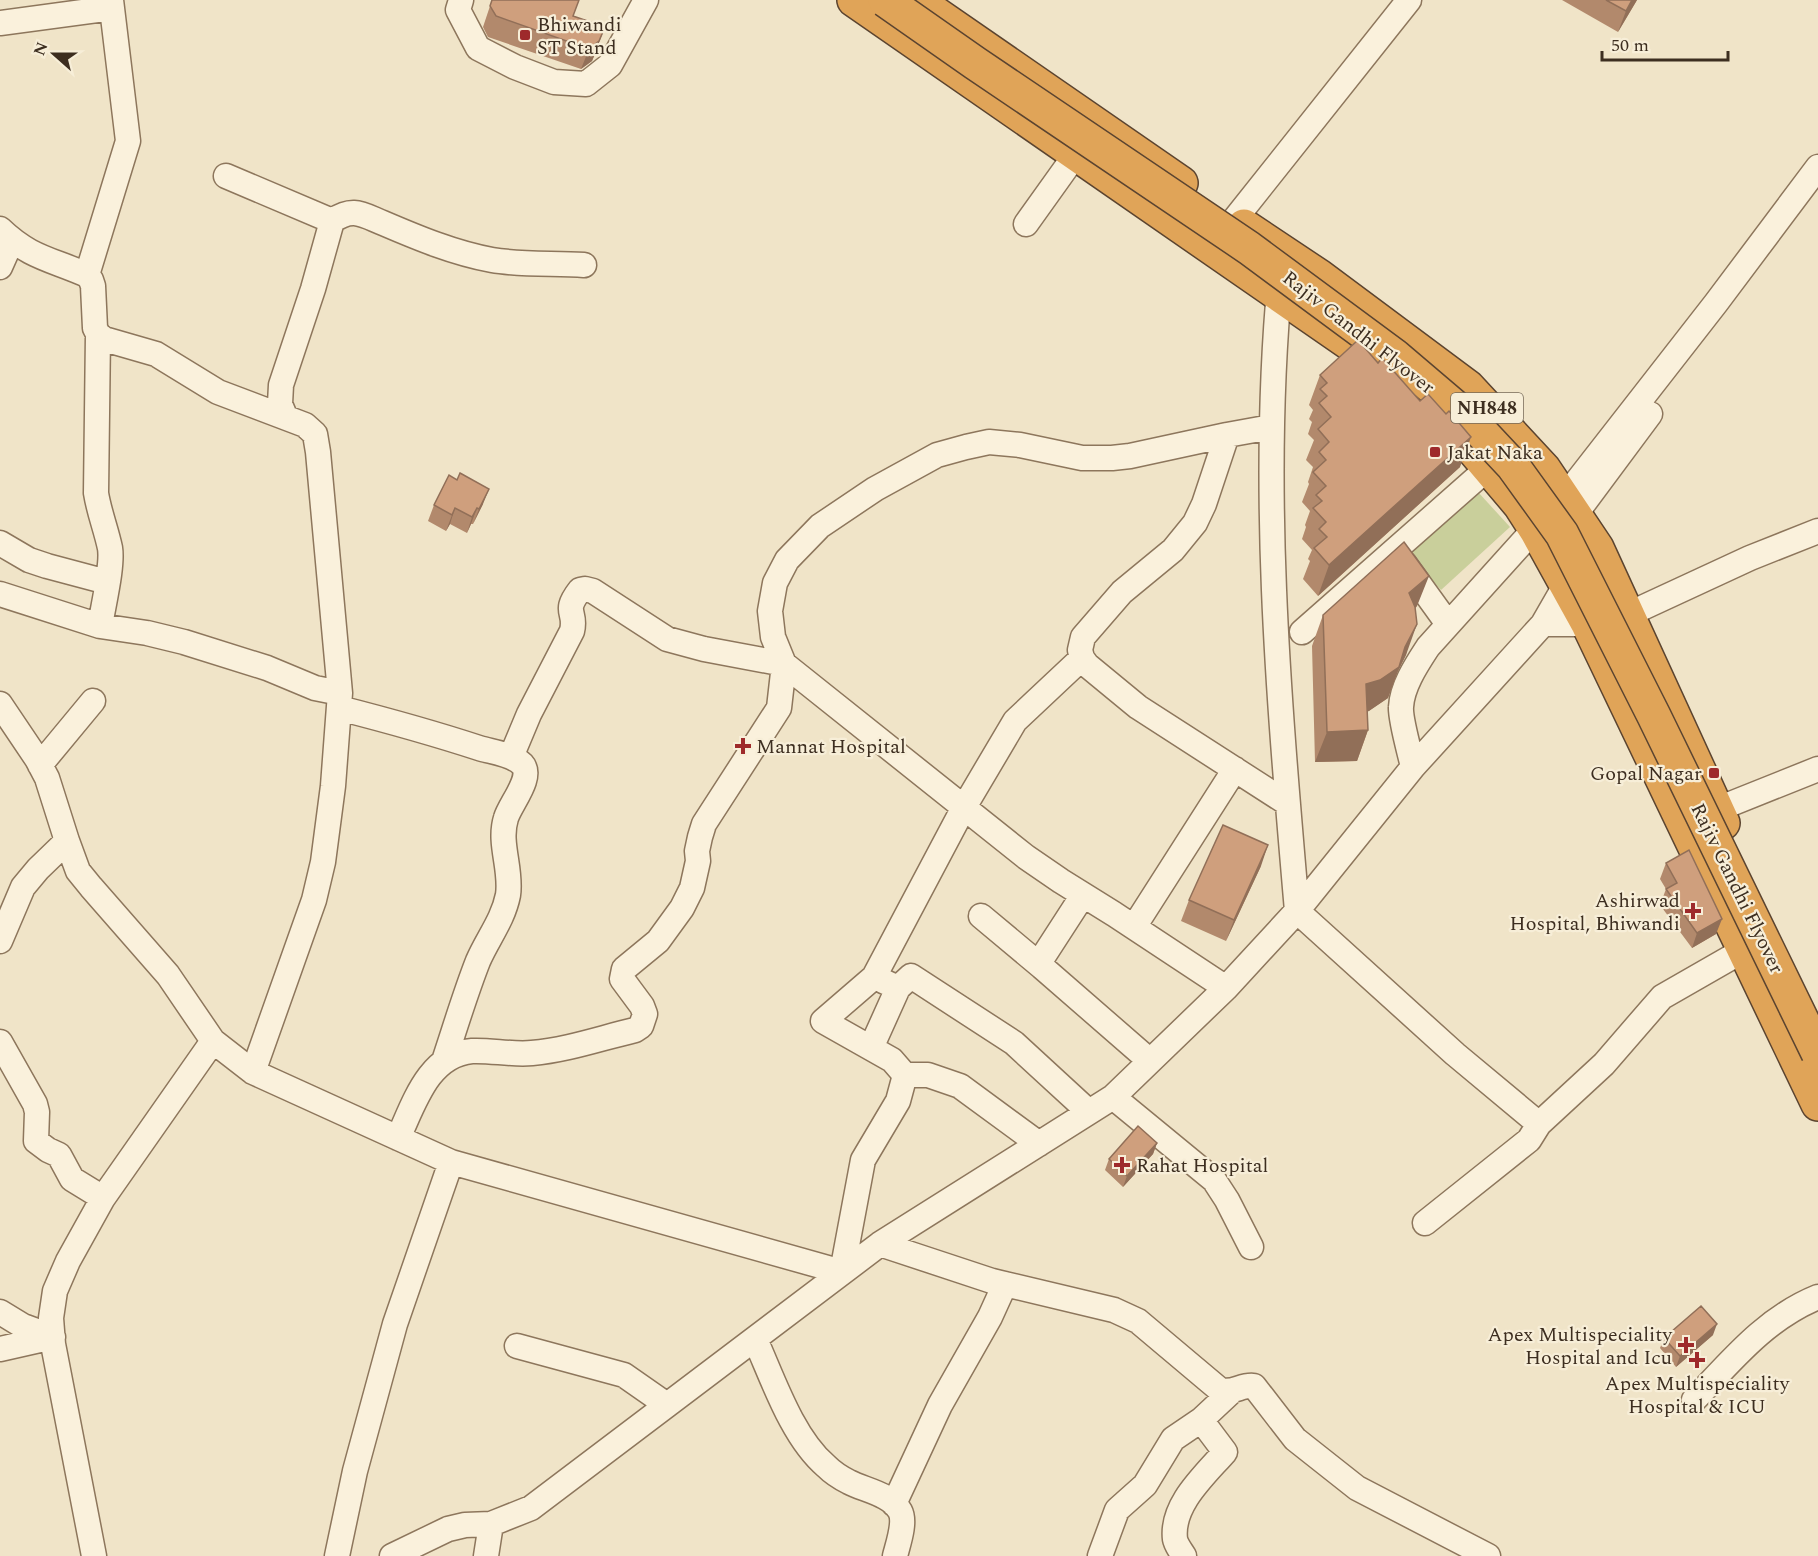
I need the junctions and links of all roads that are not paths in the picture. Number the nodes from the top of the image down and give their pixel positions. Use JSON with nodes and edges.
{"nodes":[{"id":1,"x":461,"y":0,"type":"edge"},
{"id":2,"x":646,"y":0,"type":"edge"},
{"id":3,"x":854,"y":0,"type":"edge"},
{"id":4,"x":885,"y":0,"type":"edge"},
{"id":5,"x":916,"y":0,"type":"edge"},
{"id":6,"x":1409,"y":0,"type":"edge"},
{"id":7,"x":112,"y":4,"type":"edge"},
{"id":8,"x":0,"y":23,"type":"edge"},
{"id":9,"x":1076,"y":154,"type":"junction"},
{"id":10,"x":1818,"y":167,"type":"edge"},
{"id":11,"x":226,"y":176,"type":"dead end"},
{"id":12,"x":1818,"y":188,"type":"edge"},
{"id":13,"x":1234,"y":220,"type":"junction"},
{"id":14,"x":332,"y":221,"type":"junction"},
{"id":15,"x":1026,"y":224,"type":"dead end"},
{"id":16,"x":6,"y":234,"type":"edge"},
{"id":17,"x":1772,"y":239,"type":"junction"},
{"id":18,"x":1212,"y":248,"type":"junction"},
{"id":19,"x":1282,"y":252,"type":"junction"},
{"id":20,"x":584,"y":265,"type":"dead end"},
{"id":21,"x":0,"y":267,"type":"edge"},
{"id":22,"x":87,"y":275,"type":"junction"},
{"id":23,"x":1279,"y":293,"type":"junction"},
{"id":24,"x":98,"y":334,"type":"junction"},
{"id":25,"x":285,"y":416,"type":"junction"},
{"id":26,"x":1271,"y":427,"type":"junction"},
{"id":27,"x":1227,"y":435,"type":"junction"},
{"id":28,"x":1488,"y":468,"type":"junction"},
{"id":29,"x":1570,"y":506,"type":"junction"},
{"id":30,"x":1818,"y":531,"type":"edge"},
{"id":31,"x":1534,"y":533,"type":"junction"},
{"id":32,"x":0,"y":543,"type":"edge"},
{"id":33,"x":1394,"y":550,"type":"junction"},
{"id":34,"x":1607,"y":568,"type":"junction"},
{"id":35,"x":107,"y":582,"type":"junction"},
{"id":36,"x":1566,"y":584,"type":"junction"},
{"id":37,"x":0,"y":594,"type":"edge"},
{"id":38,"x":1629,"y":614,"type":"junction"},
{"id":39,"x":1448,"y":624,"type":"junction"},
{"id":40,"x":1543,"y":624,"type":"junction"},
{"id":41,"x":1588,"y":624,"type":"junction"},
{"id":42,"x":100,"y":626,"type":"junction"},
{"id":43,"x":1302,"y":632,"type":"dead end"},
{"id":44,"x":1082,"y":658,"type":"junction"},
{"id":45,"x":784,"y":664,"type":"junction"},
{"id":46,"x":339,"y":700,"type":"junction"},
{"id":47,"x":93,"y":701,"type":"dead end"},
{"id":48,"x":0,"y":704,"type":"edge"},
{"id":49,"x":511,"y":758,"type":"junction"},
{"id":50,"x":40,"y":765,"type":"junction"},
{"id":51,"x":1413,"y":767,"type":"junction"},
{"id":52,"x":1234,"y":769,"type":"junction"},
{"id":53,"x":1818,"y":769,"type":"edge"},
{"id":54,"x":1287,"y":803,"type":"junction"},
{"id":55,"x":963,"y":809,"type":"junction"},
{"id":56,"x":1717,"y":809,"type":"junction"},
{"id":57,"x":1684,"y":823,"type":"junction"},
{"id":58,"x":67,"y":841,"type":"junction"},
{"id":59,"x":1083,"y":895,"type":"junction"},
{"id":60,"x":1297,"y":911,"type":"junction"},
{"id":61,"x":981,"y":916,"type":"dead end"},
{"id":62,"x":1134,"y":927,"type":"junction"},
{"id":63,"x":1778,"y":937,"type":"junction"},
{"id":64,"x":0,"y":941,"type":"edge"},
{"id":65,"x":1744,"y":950,"type":"junction"},
{"id":66,"x":1041,"y":967,"type":"junction"},
{"id":67,"x":874,"y":977,"type":"junction"},
{"id":68,"x":898,"y":988,"type":"junction"},
{"id":69,"x":1226,"y":988,"type":"junction"},
{"id":70,"x":1818,"y":1022,"type":"edge"},
{"id":71,"x":213,"y":1041,"type":"junction"},
{"id":72,"x":0,"y":1042,"type":"edge"},
{"id":73,"x":871,"y":1048,"type":"junction"},
{"id":74,"x":1818,"y":1053,"type":"edge"},
{"id":75,"x":444,"y":1061,"type":"junction"},
{"id":76,"x":1150,"y":1061,"type":"junction"},
{"id":77,"x":253,"y":1072,"type":"junction"},
{"id":78,"x":905,"y":1075,"type":"junction"},
{"id":79,"x":1113,"y":1096,"type":"junction"},
{"id":80,"x":1818,"y":1104,"type":"edge"},
{"id":81,"x":1089,"y":1112,"type":"junction"},
{"id":82,"x":1539,"y":1124,"type":"junction"},
{"id":83,"x":398,"y":1138,"type":"junction"},
{"id":84,"x":1039,"y":1144,"type":"junction"},
{"id":85,"x":451,"y":1162,"type":"junction"},
{"id":86,"x":103,"y":1198,"type":"junction"},
{"id":87,"x":1425,"y":1222,"type":"dead end"},
{"id":88,"x":880,"y":1244,"type":"junction"},
{"id":89,"x":1251,"y":1247,"type":"dead end"},
{"id":90,"x":842,"y":1272,"type":"junction"},
{"id":91,"x":1005,"y":1284,"type":"junction"},
{"id":92,"x":1818,"y":1297,"type":"edge"},
{"id":93,"x":0,"y":1312,"type":"edge"},
{"id":94,"x":53,"y":1337,"type":"junction"},
{"id":95,"x":755,"y":1339,"type":"junction"},
{"id":96,"x":517,"y":1346,"type":"dead end"},
{"id":97,"x":0,"y":1349,"type":"edge"},
{"id":98,"x":1232,"y":1391,"type":"junction"},
{"id":99,"x":1694,"y":1400,"type":"dead end"},
{"id":100,"x":667,"y":1405,"type":"junction"},
{"id":101,"x":1201,"y":1420,"type":"junction"},
{"id":102,"x":894,"y":1504,"type":"junction"},
{"id":103,"x":491,"y":1524,"type":"junction"},
{"id":104,"x":94,"y":1556,"type":"edge"},
{"id":105,"x":337,"y":1556,"type":"edge"},
{"id":106,"x":392,"y":1556,"type":"edge"},
{"id":107,"x":486,"y":1556,"type":"edge"},
{"id":108,"x":895,"y":1556,"type":"edge"},
{"id":109,"x":1100,"y":1556,"type":"edge"},
{"id":110,"x":1184,"y":1556,"type":"edge"},
{"id":111,"x":1488,"y":1556,"type":"edge"}],
"edges":[{"from":1,"to":2,"type":"street"},
{"from":3,"to":9,"type":"highway","number":"NH848"},
{"from":4,"to":74,"type":"highway","name":"Rajiv Gandhi Flyover","bridge":true},
{"from":5,"to":13,"type":"highway","number":"NH848"},
{"from":6,"to":13,"type":"street"},
{"from":7,"to":8,"type":"street"},
{"from":7,"to":22,"type":"street"},
{"from":9,"to":15,"type":"street"},
{"from":9,"to":18,"type":"highway","number":"NH848"},
{"from":10,"to":17,"type":"street"},
{"from":11,"to":14,"type":"street"},
{"from":12,"to":17,"type":"street"},
{"from":13,"to":18,"type":"street"},
{"from":13,"to":19,"type":"highway","number":"NH848"},
{"from":14,"to":20,"type":"street"},
{"from":14,"to":25,"type":"street"},
{"from":16,"to":21,"type":"street"},
{"from":16,"to":22,"type":"street"},
{"from":17,"to":29,"type":"street"},
{"from":18,"to":23,"type":"highway","number":"NH848"},
{"from":19,"to":23,"type":"street"},
{"from":19,"to":29,"type":"highway","number":"NH848"},
{"from":22,"to":24,"type":"street"},
{"from":23,"to":26,"type":"street"},
{"from":23,"to":28,"type":"highway","number":"NH848"},
{"from":24,"to":25,"type":"street"},
{"from":24,"to":35,"type":"street"},
{"from":25,"to":46,"type":"street"},
{"from":26,"to":27,"type":"street"},
{"from":26,"to":54,"type":"street"},
{"from":27,"to":44,"type":"street"},
{"from":27,"to":45,"type":"street"},
{"from":28,"to":31,"type":"highway","number":"NH848"},
{"from":28,"to":33,"type":"street"},
{"from":29,"to":31,"type":"street"},
{"from":29,"to":34,"type":"highway","number":"NH848"},
{"from":30,"to":38,"type":"street"},
{"from":31,"to":36,"type":"highway","number":"NH848"},
{"from":31,"to":39,"type":"street"},
{"from":32,"to":35,"type":"street"},
{"from":33,"to":39,"type":"street"},
{"from":33,"to":43,"type":"street"},
{"from":34,"to":36,"type":"street"},
{"from":34,"to":38,"type":"highway","number":"NH848"},
{"from":35,"to":42,"type":"street"},
{"from":36,"to":40,"type":"street"},
{"from":36,"to":41,"type":"highway","number":"NH848"},
{"from":37,"to":42,"type":"street"},
{"from":38,"to":41,"type":"street"},
{"from":38,"to":56,"type":"highway","number":"NH848"},
{"from":39,"to":51,"type":"street"},
{"from":40,"to":41,"type":"street"},
{"from":40,"to":51,"type":"street"},
{"from":41,"to":57,"type":"highway","number":"NH848"},
{"from":42,"to":46,"type":"street"},
{"from":44,"to":52,"type":"street"},
{"from":44,"to":55,"type":"street"},
{"from":45,"to":49,"type":"street"},
{"from":45,"to":55,"type":"street"},
{"from":45,"to":75,"type":"street"},
{"from":46,"to":49,"type":"street"},
{"from":46,"to":77,"type":"street"},
{"from":47,"to":50,"type":"street"},
{"from":48,"to":50,"type":"street"},
{"from":49,"to":75,"type":"street"},
{"from":50,"to":58,"type":"street"},
{"from":51,"to":60,"type":"street"},
{"from":52,"to":54,"type":"street"},
{"from":52,"to":62,"type":"street"},
{"from":53,"to":56,"type":"street"},
{"from":54,"to":60,"type":"street"},
{"from":55,"to":59,"type":"street"},
{"from":55,"to":67,"type":"street"},
{"from":56,"to":57,"type":"street"},
{"from":56,"to":63,"type":"highway","number":"NH848"},
{"from":57,"to":65,"type":"highway","number":"NH848"},
{"from":58,"to":64,"type":"street"},
{"from":58,"to":71,"type":"street"},
{"from":59,"to":62,"type":"street"},
{"from":59,"to":66,"type":"street"},
{"from":60,"to":69,"type":"street"},
{"from":60,"to":82,"type":"street"},
{"from":61,"to":66,"type":"street"},
{"from":62,"to":69,"type":"street"},
{"from":63,"to":65,"type":"street"},
{"from":63,"to":70,"type":"highway","number":"NH848"},
{"from":65,"to":80,"type":"highway","number":"NH848"},
{"from":65,"to":82,"type":"street"},
{"from":66,"to":76,"type":"street"},
{"from":67,"to":68,"type":"street"},
{"from":67,"to":73,"type":"street"},
{"from":68,"to":73,"type":"street"},
{"from":68,"to":81,"type":"street"},
{"from":69,"to":76,"type":"street"},
{"from":71,"to":77,"type":"street"},
{"from":71,"to":86,"type":"street"},
{"from":72,"to":86,"type":"street"},
{"from":73,"to":78,"type":"street"},
{"from":75,"to":83,"type":"street"},
{"from":76,"to":79,"type":"street"},
{"from":77,"to":83,"type":"street"},
{"from":78,"to":84,"type":"street"},
{"from":78,"to":90,"type":"street"},
{"from":79,"to":81,"type":"street"},
{"from":79,"to":89,"type":"street"},
{"from":81,"to":84,"type":"street"},
{"from":82,"to":87,"type":"street"},
{"from":83,"to":85,"type":"street"},
{"from":84,"to":88,"type":"street"},
{"from":85,"to":90,"type":"street"},
{"from":85,"to":105,"type":"street"},
{"from":86,"to":94,"type":"street"},
{"from":88,"to":90,"type":"street"},
{"from":88,"to":91,"type":"street"},
{"from":90,"to":95,"type":"street"},
{"from":91,"to":98,"type":"street"},
{"from":91,"to":102,"type":"street"},
{"from":92,"to":99,"type":"street"},
{"from":93,"to":94,"type":"street"},
{"from":94,"to":97,"type":"street"},
{"from":94,"to":104,"type":"street"},
{"from":95,"to":100,"type":"street"},
{"from":95,"to":102,"type":"street"},
{"from":96,"to":100,"type":"street"},
{"from":98,"to":101,"type":"street"},
{"from":98,"to":111,"type":"street"},
{"from":100,"to":103,"type":"street"},
{"from":101,"to":109,"type":"street"},
{"from":101,"to":110,"type":"street"},
{"from":102,"to":108,"type":"street"},
{"from":103,"to":106,"type":"street"},
{"from":103,"to":107,"type":"street"}]}
